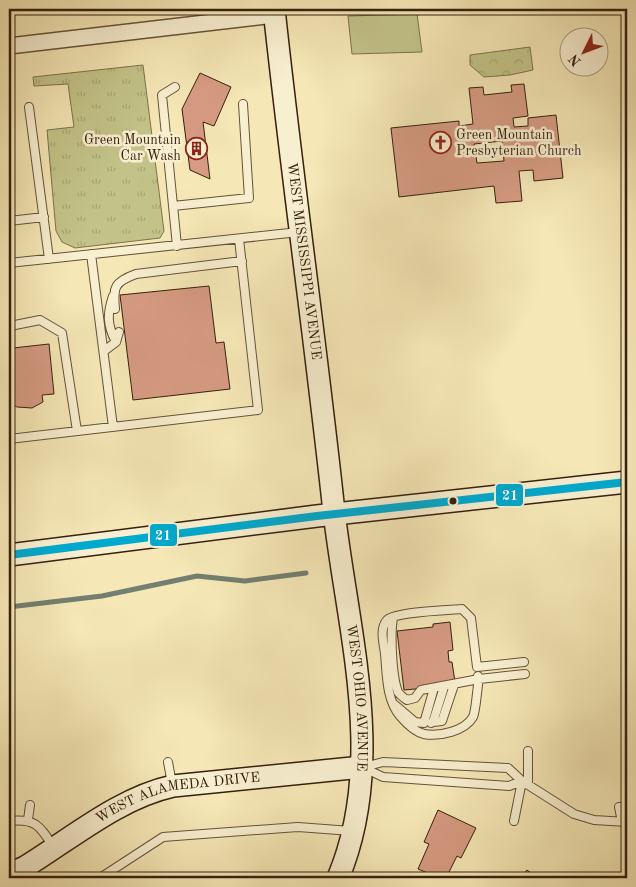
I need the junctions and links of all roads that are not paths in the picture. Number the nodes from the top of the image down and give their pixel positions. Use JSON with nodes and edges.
{"nodes":[{"id":1,"x":274,"y":12,"type":"edge"},
{"id":2,"x":9,"y":46,"type":"edge"},
{"id":3,"x":175,"y":87,"type":"dead end"},
{"id":4,"x":244,"y":104,"type":"dead end"},
{"id":5,"x":29,"y":107,"type":"dead end"},
{"id":6,"x":173,"y":206,"type":"junction"},
{"id":7,"x":44,"y":217,"type":"junction"},
{"id":8,"x":9,"y":221,"type":"edge"},
{"id":9,"x":301,"y":232,"type":"junction"},
{"id":10,"x":239,"y":239,"type":"junction"},
{"id":11,"x":177,"y":246,"type":"junction"},
{"id":12,"x":91,"y":254,"type":"junction"},
{"id":13,"x":49,"y":259,"type":"junction"},
{"id":14,"x":242,"y":261,"type":"junction"},
{"id":15,"x":9,"y":263,"type":"edge"},
{"id":16,"x":114,"y":294,"type":"junction"},
{"id":17,"x":115,"y":309,"type":"dead end"},
{"id":18,"x":10,"y":326,"type":"edge"},
{"id":19,"x":119,"y":332,"type":"dead end"},
{"id":20,"x":116,"y":342,"type":"junction"},
{"id":21,"x":104,"y":351,"type":"junction"},
{"id":22,"x":113,"y":427,"type":"junction"},
{"id":23,"x":77,"y":431,"type":"junction"},
{"id":24,"x":9,"y":439,"type":"edge"},
{"id":25,"x":627,"y":482,"type":"edge"},
{"id":26,"x":334,"y":514,"type":"junction"},
{"id":27,"x":9,"y":555,"type":"edge"},
{"id":28,"x":392,"y":618,"type":"junction"},
{"id":29,"x":524,"y":662,"type":"dead end"},
{"id":30,"x":478,"y":667,"type":"junction"},
{"id":31,"x":525,"y":674,"type":"dead end"},
{"id":32,"x":479,"y":680,"type":"junction"},
{"id":33,"x":454,"y":685,"type":"junction"},
{"id":34,"x":444,"y":687,"type":"junction"},
{"id":35,"x":434,"y":688,"type":"junction"},
{"id":36,"x":394,"y":704,"type":"junction"},
{"id":37,"x":434,"y":722,"type":"junction"},
{"id":38,"x":424,"y":724,"type":"junction"},
{"id":39,"x":528,"y":751,"type":"dead end"},
{"id":40,"x":168,"y":762,"type":"dead end"},
{"id":41,"x":362,"y":767,"type":"junction"},
{"id":42,"x":525,"y":783,"type":"junction"},
{"id":43,"x":173,"y":786,"type":"junction"},
{"id":44,"x":30,"y":805,"type":"dead end"},
{"id":45,"x":619,"y":807,"type":"dead end"},
{"id":46,"x":28,"y":820,"type":"junction"},
{"id":47,"x":9,"y":821,"type":"edge"},
{"id":48,"x":514,"y":821,"type":"dead end"},
{"id":49,"x":625,"y":822,"type":"edge"},
{"id":50,"x":353,"y":831,"type":"junction"},
{"id":51,"x":54,"y":849,"type":"junction"},
{"id":52,"x":9,"y":874,"type":"edge"},
{"id":53,"x":100,"y":878,"type":"edge"},
{"id":54,"x":338,"y":878,"type":"edge"}],
"edges":[{"from":1,"to":2,"type":"street"},
{"from":1,"to":9,"type":"street","name":"WEST MISSISSIPPI AVENUE"},
{"from":3,"to":6,"type":"lane"},
{"from":4,"to":6,"type":"lane"},
{"from":5,"to":7,"type":"lane"},
{"from":6,"to":11,"type":"lane"},
{"from":7,"to":8,"type":"lane"},
{"from":7,"to":13,"type":"lane"},
{"from":9,"to":10,"type":"lane"},
{"from":9,"to":26,"type":"street","name":"WEST MISSISSIPPI AVENUE"},
{"from":10,"to":11,"type":"lane"},
{"from":10,"to":14,"type":"lane"},
{"from":11,"to":12,"type":"lane"},
{"from":12,"to":13,"type":"lane"},
{"from":12,"to":21,"type":"lane"},
{"from":13,"to":15,"type":"lane"},
{"from":14,"to":16,"type":"lane"},
{"from":14,"to":22,"type":"lane"},
{"from":16,"to":17,"type":"lane"},
{"from":16,"to":20,"type":"lane"},
{"from":18,"to":23,"type":"lane"},
{"from":19,"to":20,"type":"lane"},
{"from":20,"to":21,"type":"lane"},
{"from":21,"to":22,"type":"lane"},
{"from":22,"to":23,"type":"lane"},
{"from":23,"to":24,"type":"lane"},
{"from":25,"to":26,"type":"street"},
{"from":26,"to":27,"type":"street"},
{"from":26,"to":41,"type":"street","name":"WEST OHIO AVENUE"},
{"from":28,"to":30,"type":"lane"},
{"from":28,"to":35,"type":"lane"},
{"from":28,"to":36,"type":"lane"},
{"from":29,"to":30,"type":"lane"},
{"from":30,"to":32,"type":"lane"},
{"from":31,"to":32,"type":"lane"},
{"from":32,"to":33,"type":"lane"},
{"from":32,"to":36,"type":"lane"},
{"from":33,"to":34,"type":"lane"},
{"from":33,"to":37,"type":"lane"},
{"from":34,"to":35,"type":"lane"},
{"from":34,"to":37,"type":"lane"},
{"from":35,"to":38,"type":"lane"},
{"from":36,"to":38,"type":"lane"},
{"from":37,"to":38,"type":"lane"},
{"from":39,"to":42,"type":"lane"},
{"from":40,"to":43,"type":"lane"},
{"from":41,"to":42,"type":"lane"},
{"from":41,"to":42,"type":"lane"},
{"from":41,"to":43,"type":"street","name":"WEST ALAMEDA DRIVE"},
{"from":41,"to":50,"type":"street","name":"WEST OHIO AVENUE"},
{"from":42,"to":48,"type":"lane"},
{"from":42,"to":49,"type":"lane"},
{"from":43,"to":51,"type":"street","name":"WEST ALAMEDA DRIVE"},
{"from":44,"to":46,"type":"lane"},
{"from":45,"to":49,"type":"lane"},
{"from":46,"to":47,"type":"lane"},
{"from":46,"to":51,"type":"lane"},
{"from":50,"to":53,"type":"lane"},
{"from":50,"to":54,"type":"street","name":"WEST OHIO AVENUE"},
{"from":51,"to":52,"type":"street","name":"WEST ALAMEDA DRIVE"}]}
